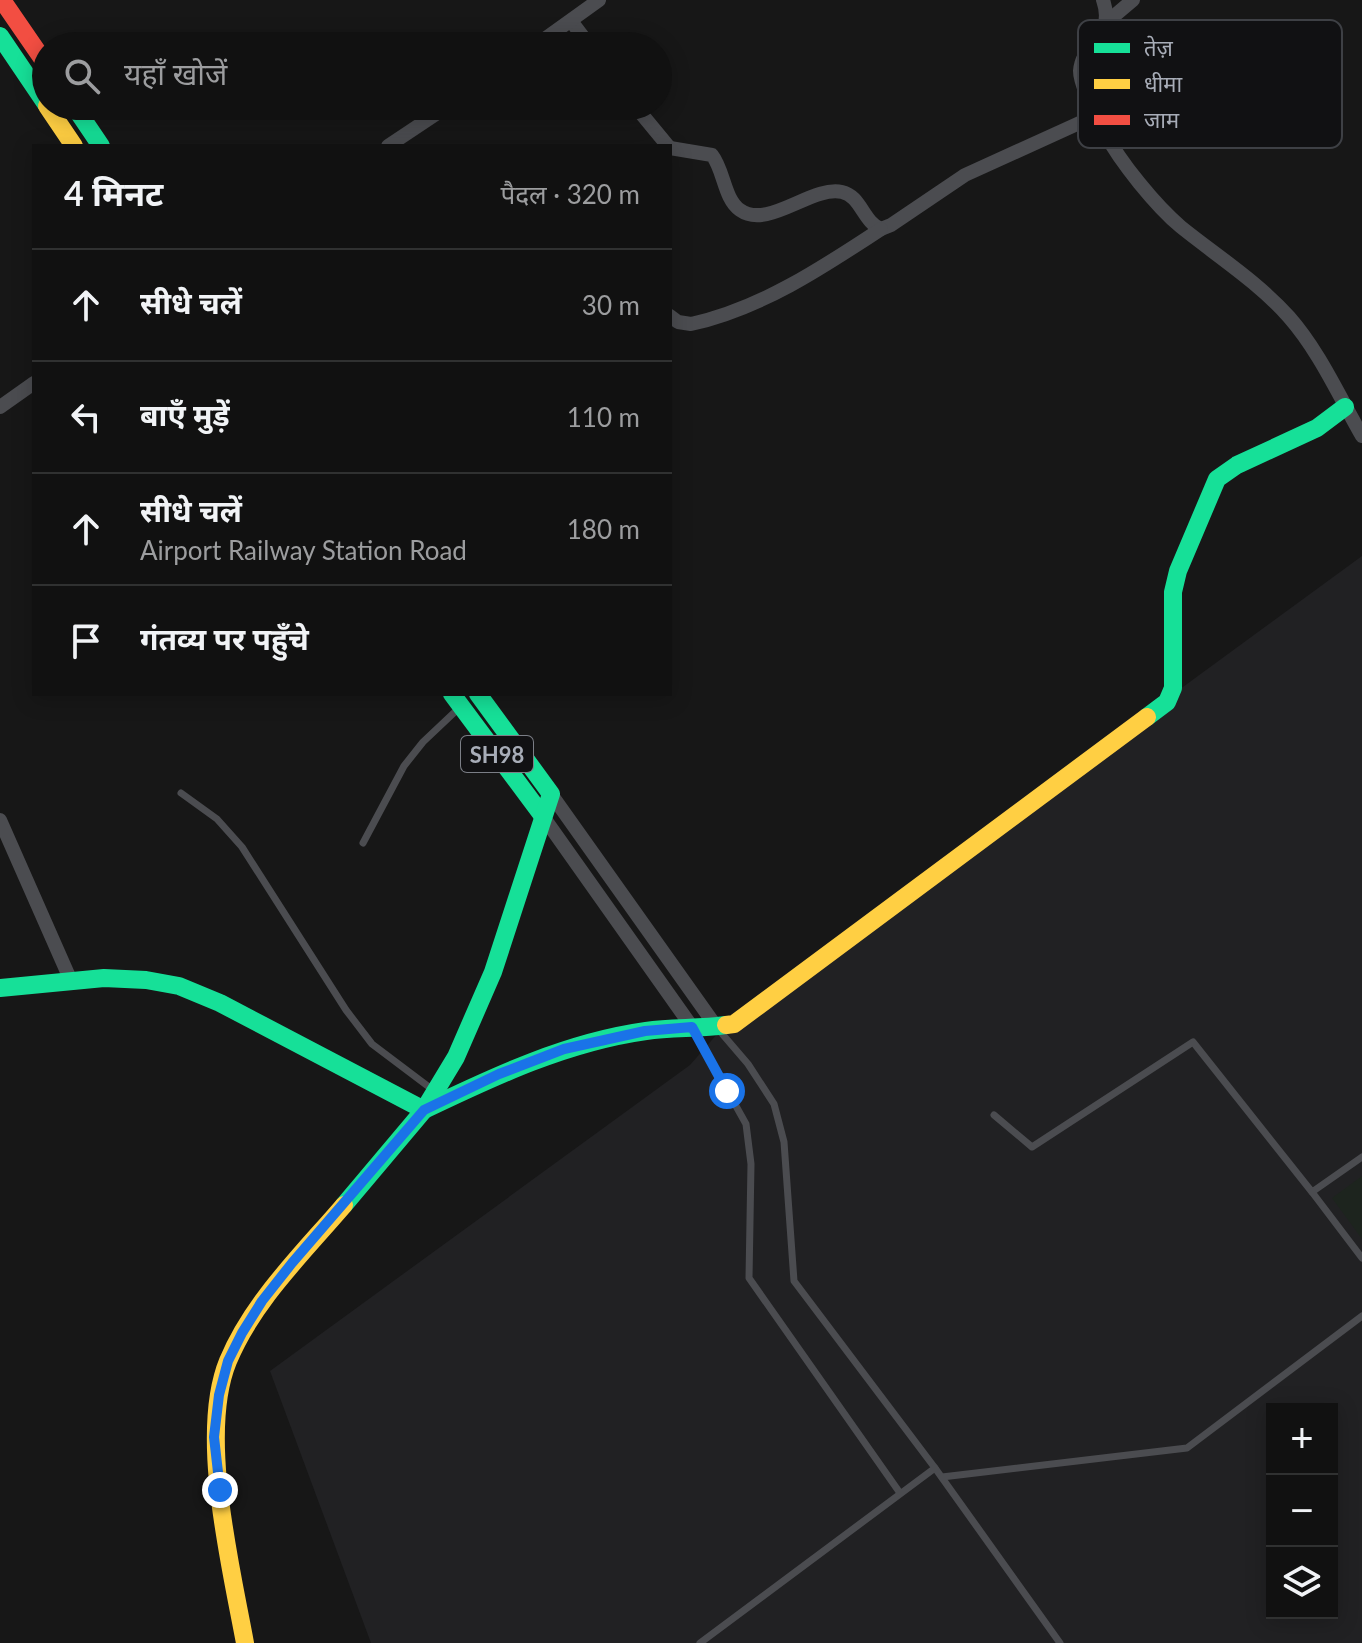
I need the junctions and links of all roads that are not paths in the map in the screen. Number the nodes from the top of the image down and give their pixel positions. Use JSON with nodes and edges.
{"nodes":[{"id":1,"x":2,"y":0,"type":"edge"},
{"id":2,"x":599,"y":0,"type":"edge"},
{"id":3,"x":1103,"y":0,"type":"edge"},
{"id":4,"x":1133,"y":0,"type":"edge"},
{"id":5,"x":1107,"y":20,"type":"edge"},
{"id":6,"x":1109,"y":20,"type":"edge"},
{"id":7,"x":571,"y":21,"type":"junction"},
{"id":8,"x":555,"y":32,"type":"edge"},
{"id":9,"x":579,"y":32,"type":"edge"},
{"id":10,"x":0,"y":36,"type":"edge"},
{"id":11,"x":32,"y":44,"type":"edge"},
{"id":12,"x":32,"y":83,"type":"edge"},
{"id":13,"x":57,"y":120,"type":"edge"},
{"id":14,"x":83,"y":120,"type":"edge"},
{"id":15,"x":427,"y":120,"type":"edge"},
{"id":16,"x":647,"y":120,"type":"edge"},
{"id":17,"x":1078,"y":124,"type":"edge"},
{"id":18,"x":73,"y":144,"type":"edge"},
{"id":19,"x":100,"y":144,"type":"edge"},
{"id":20,"x":391,"y":144,"type":"edge"},
{"id":21,"x":667,"y":144,"type":"edge"},
{"id":22,"x":672,"y":148,"type":"edge"},
{"id":23,"x":1114,"y":148,"type":"edge"},
{"id":24,"x":881,"y":229,"type":"junction"},
{"id":25,"x":672,"y":318,"type":"edge"},
{"id":26,"x":32,"y":384,"type":"edge"},
{"id":27,"x":0,"y":407,"type":"edge"},
{"id":28,"x":1345,"y":407,"type":"junction"},
{"id":29,"x":1362,"y":436,"type":"edge"},
{"id":30,"x":479,"y":696,"type":"edge"},
{"id":31,"x":456,"y":700,"type":"edge"},
{"id":32,"x":181,"y":793,"type":"dead end"},
{"id":33,"x":551,"y":794,"type":"junction"},
{"id":34,"x":542,"y":815,"type":"junction"},
{"id":35,"x":0,"y":820,"type":"edge"},
{"id":36,"x":363,"y":843,"type":"dead end"},
{"id":37,"x":71,"y":981,"type":"junction"},
{"id":38,"x":0,"y":988,"type":"edge"},
{"id":39,"x":715,"y":1025,"type":"junction"},
{"id":40,"x":692,"y":1027,"type":"junction"},
{"id":41,"x":435,"y":1092,"type":"junction"},
{"id":42,"x":424,"y":1110,"type":"junction"},
{"id":43,"x":994,"y":1115,"type":"dead end"},
{"id":44,"x":1362,"y":1157,"type":"edge"},
{"id":45,"x":1312,"y":1192,"type":"junction"},
{"id":46,"x":1362,"y":1258,"type":"edge"},
{"id":47,"x":1362,"y":1316,"type":"edge"},
{"id":48,"x":935,"y":1468,"type":"junction"},
{"id":49,"x":942,"y":1477,"type":"junction"},
{"id":50,"x":900,"y":1493,"type":"junction"},
{"id":51,"x":245,"y":1643,"type":"edge"},
{"id":52,"x":700,"y":1643,"type":"edge"},
{"id":53,"x":1060,"y":1643,"type":"edge"}],
"edges":[{"from":1,"to":11,"type":"street"},
{"from":2,"to":7,"type":"street"},
{"from":3,"to":5,"type":"street"},
{"from":4,"to":6,"type":"street"},
{"from":7,"to":8,"type":"street"},
{"from":7,"to":9,"type":"street"},
{"from":10,"to":12,"type":"street"},
{"from":13,"to":18,"type":"street"},
{"from":14,"to":19,"type":"street"},
{"from":15,"to":20,"type":"street"},
{"from":16,"to":21,"type":"street"},
{"from":17,"to":24,"type":"street"},
{"from":22,"to":24,"type":"street"},
{"from":23,"to":28,"type":"street"},
{"from":24,"to":25,"type":"street"},
{"from":26,"to":27,"type":"street"},
{"from":28,"to":29,"type":"street"},
{"from":28,"to":39,"type":"street"},
{"from":30,"to":33,"type":"street","number":"SH98"},
{"from":31,"to":34,"type":"street","number":"SH98"},
{"from":31,"to":36,"type":"lane"},
{"from":32,"to":41,"type":"lane"},
{"from":33,"to":34,"type":"street","number":"SH98"},
{"from":33,"to":39,"type":"street"},
{"from":34,"to":40,"type":"street"},
{"from":34,"to":41,"type":"street","number":"SH98"},
{"from":35,"to":37,"type":"street"},
{"from":37,"to":38,"type":"street"},
{"from":37,"to":42,"type":"street"},
{"from":39,"to":40,"type":"street"},
{"from":39,"to":48,"type":"lane"},
{"from":40,"to":42,"type":"street"},
{"from":40,"to":50,"type":"lane"},
{"from":41,"to":42,"type":"street","number":"SH98"},
{"from":42,"to":51,"type":"street","number":"SH98"},
{"from":43,"to":45,"type":"lane"},
{"from":44,"to":45,"type":"lane"},
{"from":45,"to":46,"type":"lane"},
{"from":47,"to":49,"type":"lane"},
{"from":48,"to":49,"type":"lane"},
{"from":48,"to":50,"type":"lane"},
{"from":49,"to":53,"type":"lane"},
{"from":50,"to":52,"type":"lane"}]}
